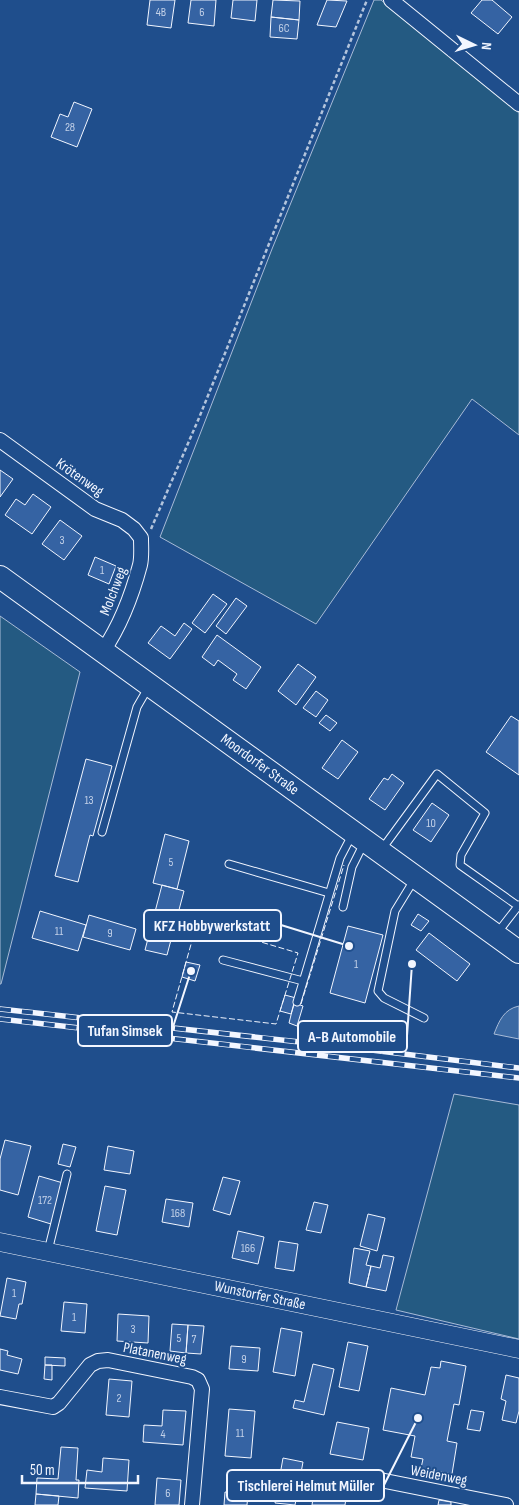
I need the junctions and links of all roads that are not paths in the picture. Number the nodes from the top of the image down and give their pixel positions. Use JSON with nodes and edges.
{"nodes":[{"id":1,"x":391,"y":0,"type":"edge"},
{"id":2,"x":519,"y":104,"type":"edge"},
{"id":3,"x":0,"y":440,"type":"edge"},
{"id":4,"x":141,"y":538,"type":"joint"},
{"id":5,"x":0,"y":577,"type":"edge"},
{"id":6,"x":103,"y":652,"type":"junction"},
{"id":7,"x":150,"y":685,"type":"junction"},
{"id":8,"x":102,"y":832,"type":"dead end"},
{"id":9,"x":366,"y":841,"type":"junction"},
{"id":10,"x":229,"y":864,"type":"dead end"},
{"id":11,"x":416,"y":878,"type":"junction"},
{"id":12,"x":329,"y":893,"type":"junction"},
{"id":13,"x":518,"y":906,"type":"edge"},
{"id":14,"x":342,"y":907,"type":"dead end"},
{"id":15,"x":496,"y":935,"type":"junction"},
{"id":16,"x":519,"y":952,"type":"edge"},
{"id":17,"x":223,"y":960,"type":"dead end"},
{"id":18,"x":303,"y":981,"type":"junction"},
{"id":19,"x":297,"y":1002,"type":"dead end"},
{"id":20,"x":424,"y":1018,"type":"dead end"},
{"id":21,"x":68,"y":1174,"type":"dead end"},
{"id":22,"x":0,"y":1242,"type":"edge"},
{"id":23,"x":48,"y":1252,"type":"junction"},
{"id":24,"x":519,"y":1349,"type":"edge"},
{"id":25,"x":0,"y":1397,"type":"edge"},
{"id":26,"x":365,"y":1476,"type":"dead end"},
{"id":27,"x":192,"y":1505,"type":"edge"},
{"id":28,"x":506,"y":1505,"type":"edge"}],
"edges":[{"from":1,"to":2,"type":"street"},
{"from":3,"to":4,"type":"street","name":"Krötenweg"},
{"from":4,"to":6,"type":"street","name":"Molchweg"},
{"from":5,"to":6,"type":"main road","name":"Moordorfer Straße"},
{"from":6,"to":7,"type":"main road","name":"Moordorfer Straße"},
{"from":7,"to":8,"type":"lane"},
{"from":7,"to":9,"type":"main road","name":"Moordorfer Straße"},
{"from":9,"to":11,"type":"main road","name":"Moordorfer Straße"},
{"from":9,"to":12,"type":"lane"},
{"from":9,"to":13,"type":"lane"},
{"from":9,"to":14,"type":"lane"},
{"from":10,"to":12,"type":"lane"},
{"from":11,"to":15,"type":"main road","name":"Moordorfer Straße"},
{"from":11,"to":20,"type":"lane"},
{"from":12,"to":18,"type":"lane"},
{"from":13,"to":15,"type":"lane"},
{"from":15,"to":16,"type":"main road","name":"Moordorfer Straße"},
{"from":17,"to":18,"type":"lane"},
{"from":18,"to":19,"type":"lane"},
{"from":21,"to":23,"type":"lane"},
{"from":22,"to":23,"type":"street","name":"Wunstorfer Straße"},
{"from":23,"to":24,"type":"street","name":"Wunstorfer Straße"},
{"from":25,"to":27,"type":"street","name":"Platanenweg"},
{"from":26,"to":28,"type":"street","name":"Weidenweg"}]}
